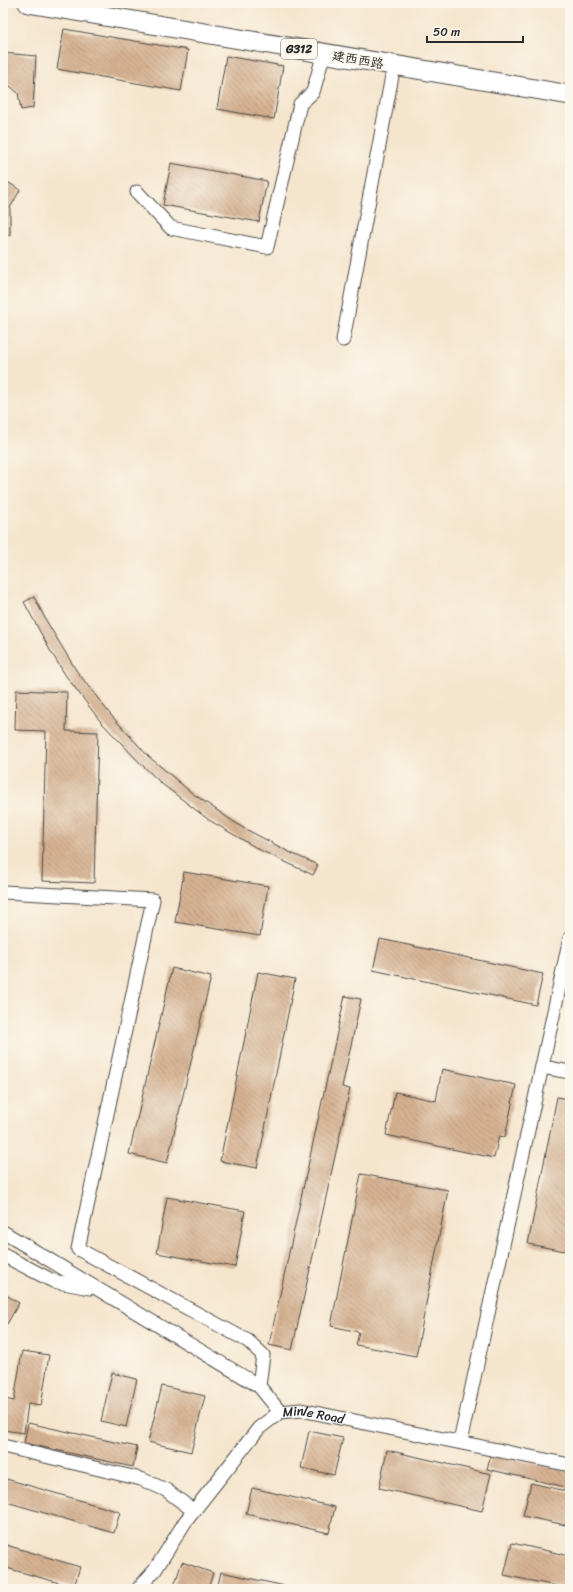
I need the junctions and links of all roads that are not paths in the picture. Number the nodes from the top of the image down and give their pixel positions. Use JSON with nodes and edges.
{"nodes":[{"id":1,"x":28,"y":3,"type":"edge"},
{"id":2,"x":324,"y":53,"type":"junction"},
{"id":3,"x":394,"y":65,"type":"junction"},
{"id":4,"x":570,"y":95,"type":"edge"},
{"id":5,"x":137,"y":192,"type":"dead end"},
{"id":6,"x":343,"y":340,"type":"dead end"},
{"id":7,"x":3,"y":892,"type":"edge"},
{"id":8,"x":570,"y":938,"type":"edge"},
{"id":9,"x":542,"y":1067,"type":"junction"},
{"id":10,"x":570,"y":1072,"type":"edge"},
{"id":11,"x":3,"y":1232,"type":"edge"},
{"id":12,"x":3,"y":1255,"type":"edge"},
{"id":13,"x":100,"y":1290,"type":"junction"},
{"id":14,"x":259,"y":1386,"type":"junction"},
{"id":15,"x":280,"y":1412,"type":"junction"},
{"id":16,"x":460,"y":1442,"type":"junction"},
{"id":17,"x":3,"y":1446,"type":"edge"},
{"id":18,"x":570,"y":1465,"type":"edge"},
{"id":19,"x":194,"y":1512,"type":"junction"},
{"id":20,"x":138,"y":1589,"type":"edge"}],
"edges":[{"from":1,"to":2,"type":"highway","name":"建西西路","number":"G312"},
{"from":2,"to":3,"type":"highway","name":"建西西路","number":"G312"},
{"from":2,"to":5,"type":"street"},
{"from":3,"to":4,"type":"highway","name":"建西西路","number":"G312"},
{"from":3,"to":6,"type":"street"},
{"from":7,"to":14,"type":"street"},
{"from":8,"to":9,"type":"street"},
{"from":9,"to":10,"type":"street"},
{"from":9,"to":16,"type":"street"},
{"from":11,"to":13,"type":"street"},
{"from":12,"to":13,"type":"street"},
{"from":13,"to":14,"type":"street"},
{"from":14,"to":15,"type":"street"},
{"from":15,"to":16,"type":"street","name":"Minle Road"},
{"from":15,"to":19,"type":"street","name":"Minle Road"},
{"from":16,"to":18,"type":"street","name":"Minle Road"},
{"from":17,"to":19,"type":"street"},
{"from":19,"to":20,"type":"street","name":"Minle Road"}]}
